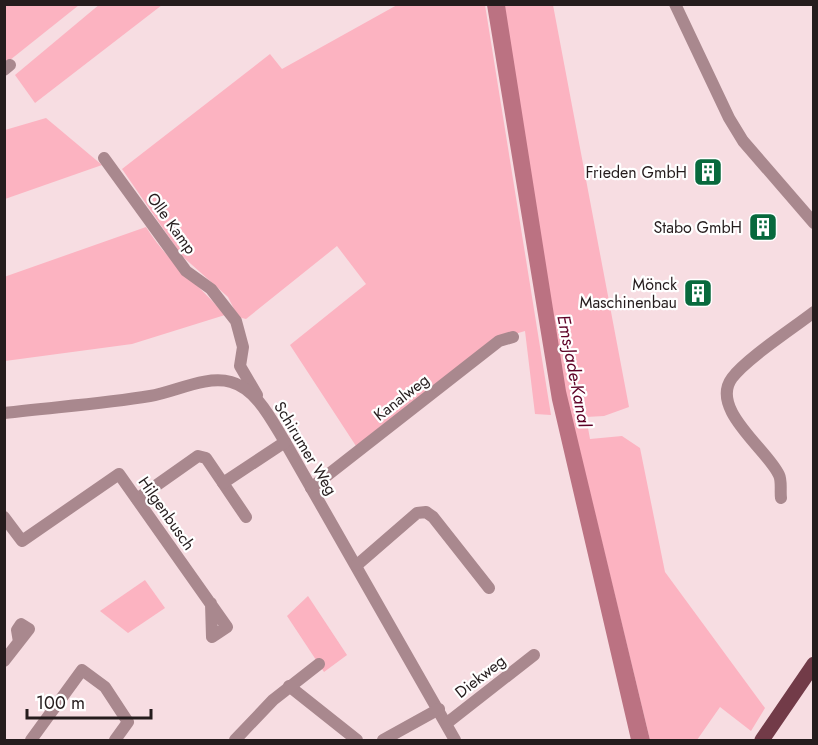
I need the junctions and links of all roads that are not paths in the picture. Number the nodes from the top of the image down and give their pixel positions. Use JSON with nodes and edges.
{"nodes":[{"id":1,"x":675,"y":4,"type":"edge"},
{"id":2,"x":104,"y":158,"type":"dead end"},
{"id":3,"x":813,"y":224,"type":"edge"},
{"id":4,"x":813,"y":312,"type":"edge"},
{"id":5,"x":513,"y":337,"type":"dead end"},
{"id":6,"x":240,"y":366,"type":"junction"},
{"id":7,"x":214,"y":380,"type":"junction"},
{"id":8,"x":265,"y":409,"type":"junction"},
{"id":9,"x":4,"y":413,"type":"edge"},
{"id":10,"x":285,"y":442,"type":"junction"},
{"id":11,"x":223,"y":483,"type":"junction"},
{"id":12,"x":311,"y":488,"type":"junction"},
{"id":13,"x":781,"y":498,"type":"dead end"},
{"id":14,"x":137,"y":499,"type":"junction"},
{"id":15,"x":4,"y":517,"type":"edge"},
{"id":16,"x":246,"y":517,"type":"dead end"},
{"id":17,"x":357,"y":565,"type":"junction"},
{"id":18,"x":489,"y":588,"type":"dead end"},
{"id":19,"x":211,"y":603,"type":"dead end"},
{"id":20,"x":19,"y":642,"type":"dead end"},
{"id":21,"x":534,"y":655,"type":"dead end"},
{"id":22,"x":4,"y":661,"type":"edge"},
{"id":23,"x":319,"y":664,"type":"dead end"},
{"id":24,"x":813,"y":664,"type":"edge"},
{"id":25,"x":289,"y":686,"type":"junction"},
{"id":26,"x":440,"y":709,"type":"junction"},
{"id":27,"x":447,"y":723,"type":"junction"},
{"id":28,"x":239,"y":739,"type":"edge"},
{"id":29,"x":31,"y":741,"type":"edge"},
{"id":30,"x":115,"y":741,"type":"edge"},
{"id":31,"x":357,"y":741,"type":"edge"},
{"id":32,"x":383,"y":741,"type":"edge"},
{"id":33,"x":455,"y":741,"type":"edge"},
{"id":34,"x":762,"y":741,"type":"edge"}],
"edges":[{"from":1,"to":3,"type":"street"},
{"from":2,"to":6,"type":"street","name":"Olle Kamp"},
{"from":4,"to":13,"type":"street"},
{"from":5,"to":12,"type":"street","name":"Kanalweg"},
{"from":6,"to":7,"type":"street"},
{"from":6,"to":8,"type":"street"},
{"from":7,"to":8,"type":"street","name":"Schirumer Weg"},
{"from":7,"to":9,"type":"street","name":"Schirumer Weg"},
{"from":8,"to":10,"type":"street","name":"Schirumer Weg"},
{"from":10,"to":11,"type":"street"},
{"from":10,"to":12,"type":"street","name":"Schirumer Weg"},
{"from":11,"to":14,"type":"street"},
{"from":11,"to":16,"type":"street"},
{"from":12,"to":17,"type":"street","name":"Schirumer Weg"},
{"from":14,"to":15,"type":"street","name":"Hilgenbusch"},
{"from":14,"to":19,"type":"street","name":"Hilgenbusch"},
{"from":17,"to":18,"type":"street"},
{"from":17,"to":26,"type":"street","name":"Schirumer Weg"},
{"from":20,"to":22,"type":"street"},
{"from":21,"to":27,"type":"street","name":"Diekweg"},
{"from":23,"to":25,"type":"street"},
{"from":24,"to":34,"type":"main road"},
{"from":25,"to":28,"type":"street"},
{"from":25,"to":31,"type":"street"},
{"from":26,"to":27,"type":"street","name":"Schirumer Weg"},
{"from":26,"to":32,"type":"street"},
{"from":27,"to":33,"type":"street","name":"Schirumer Weg"},
{"from":29,"to":30,"type":"street"}]}
